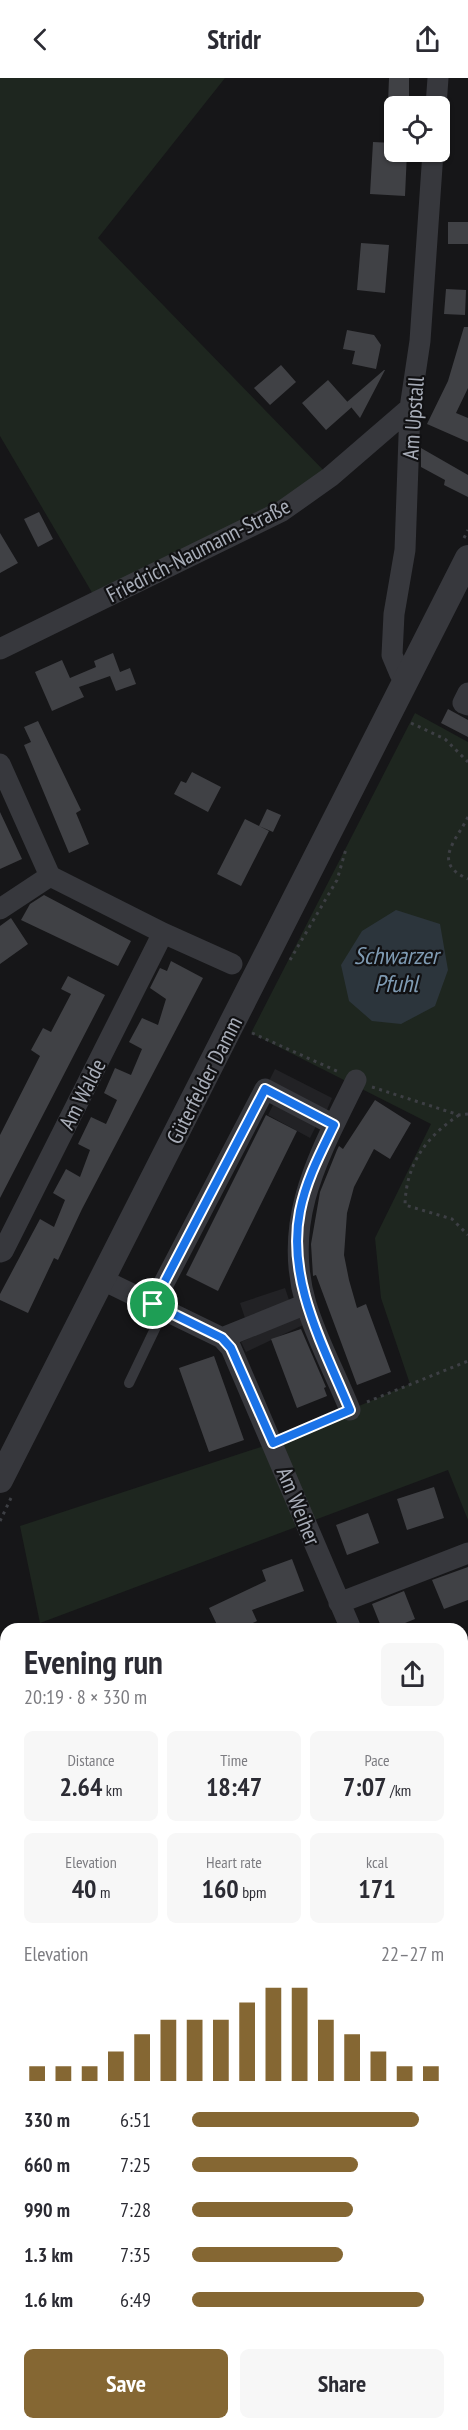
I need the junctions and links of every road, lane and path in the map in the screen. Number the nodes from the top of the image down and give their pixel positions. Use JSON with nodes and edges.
{"nodes":[{"id":1,"x":438,"y":78,"type":"edge"},
{"id":2,"x":437,"y":96,"type":"edge"},
{"id":3,"x":432,"y":162,"type":"edge"},
{"id":4,"x":410,"y":408,"type":"junction"},
{"id":5,"x":468,"y":558,"type":"edge"},
{"id":6,"x":0,"y":649,"type":"edge"},
{"id":7,"x":406,"y":678,"type":"junction"},
{"id":8,"x":468,"y":693,"type":"edge"},
{"id":9,"x":468,"y":705,"type":"edge"},
{"id":10,"x":411,"y":723,"type":"dead end"},
{"id":11,"x":468,"y":762,"type":"edge"},
{"id":12,"x":0,"y":764,"type":"edge"},
{"id":13,"x":468,"y":817,"type":"edge"},
{"id":14,"x":50,"y":876,"type":"junction"},
{"id":15,"x":468,"y":879,"type":"edge"},
{"id":16,"x":0,"y":909,"type":"edge"},
{"id":17,"x":163,"y":933,"type":"junction"},
{"id":18,"x":232,"y":964,"type":"dead end"},
{"id":19,"x":356,"y":1080,"type":"dead end"},
{"id":20,"x":459,"y":1114,"type":"dead end"},
{"id":21,"x":334,"y":1125,"type":"junction"},
{"id":22,"x":468,"y":1235,"type":"edge"},
{"id":23,"x":0,"y":1252,"type":"edge"},
{"id":24,"x":101,"y":1279,"type":"junction"},
{"id":25,"x":306,"y":1304,"type":"junction"},
{"id":26,"x":158,"y":1307,"type":"junction"},
{"id":27,"x":222,"y":1338,"type":"junction"},
{"id":28,"x":468,"y":1361,"type":"edge"},
{"id":29,"x":129,"y":1383,"type":"dead end"},
{"id":30,"x":350,"y":1410,"type":"junction"},
{"id":31,"x":273,"y":1443,"type":"junction"},
{"id":32,"x":0,"y":1480,"type":"edge"},
{"id":33,"x":468,"y":1553,"type":"edge"},
{"id":34,"x":339,"y":1603,"type":"junction"},
{"id":35,"x":348,"y":1623,"type":"edge"}],
"edges":[{"from":1,"to":2,"type":"street"},
{"from":3,"to":4,"type":"street","name":"Am Upstall"},
{"from":4,"to":6,"type":"street","name":"Friedrich-Naumann-Straße"},
{"from":4,"to":7,"type":"street","name":"Am Upstall"},
{"from":5,"to":7,"type":"street","name":"Güterfelder Damm"},
{"from":7,"to":24,"type":"street","name":"Güterfelder Damm"},
{"from":8,"to":9,"type":"street"},
{"from":10,"to":11,"type":"path"},
{"from":12,"to":14,"type":"street"},
{"from":13,"to":15,"type":"path"},
{"from":14,"to":16,"type":"street"},
{"from":14,"to":17,"type":"street"},
{"from":17,"to":18,"type":"street"},
{"from":17,"to":23,"type":"street","name":"Am Walde"},
{"from":19,"to":21,"type":"street"},
{"from":20,"to":22,"type":"path"},
{"from":21,"to":25,"type":"street"},
{"from":21,"to":26,"type":"street"},
{"from":24,"to":26,"type":"street"},
{"from":24,"to":32,"type":"street","name":"Güterfelder Damm"},
{"from":25,"to":27,"type":"street"},
{"from":25,"to":30,"type":"street"},
{"from":26,"to":27,"type":"street"},
{"from":26,"to":29,"type":"lane"},
{"from":27,"to":31,"type":"street","name":"Am Weiher"},
{"from":28,"to":30,"type":"path"},
{"from":30,"to":31,"type":"path"},
{"from":31,"to":34,"type":"street","name":"Am Weiher"},
{"from":33,"to":34,"type":"street"},
{"from":34,"to":35,"type":"street","name":"Am Weiher"}]}
